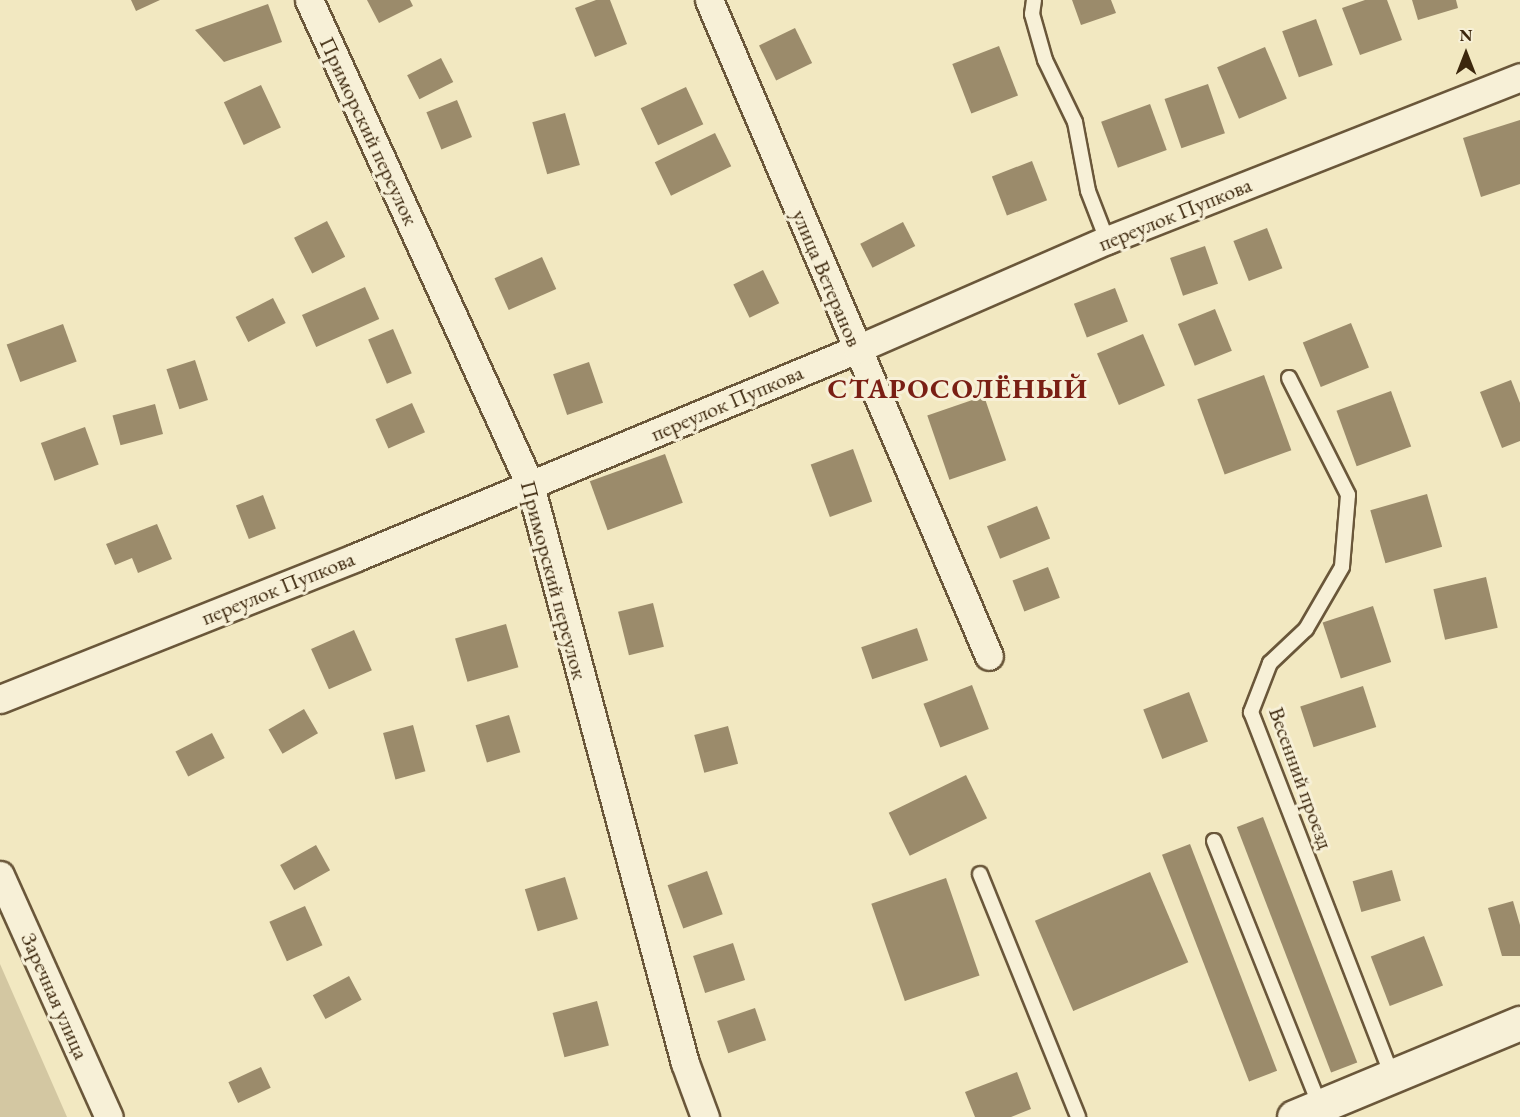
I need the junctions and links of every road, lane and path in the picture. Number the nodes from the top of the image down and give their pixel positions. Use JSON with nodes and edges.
{"nodes":[{"id":1,"x":309,"y":0,"type":"edge"},
{"id":2,"x":709,"y":0,"type":"edge"},
{"id":3,"x":1034,"y":0,"type":"edge"},
{"id":4,"x":1520,"y":77,"type":"edge"},
{"id":5,"x":1107,"y":240,"type":"junction"},
{"id":6,"x":857,"y":349,"type":"junction"},
{"id":7,"x":1289,"y":378,"type":"dead end"},
{"id":8,"x":530,"y":485,"type":"junction"},
{"id":9,"x":989,"y":656,"type":"dead end"},
{"id":10,"x":0,"y":699,"type":"edge"},
{"id":11,"x":1214,"y":841,"type":"dead end"},
{"id":12,"x":980,"y":874,"type":"dead end"},
{"id":13,"x":0,"y":875,"type":"edge"},
{"id":14,"x":1520,"y":1023,"type":"edge"},
{"id":15,"x":1392,"y":1076,"type":"junction"},
{"id":16,"x":1307,"y":1112,"type":"edge"},
{"id":17,"x":109,"y":1117,"type":"edge"},
{"id":18,"x":705,"y":1117,"type":"edge"},
{"id":19,"x":1077,"y":1117,"type":"edge"}],
"edges":[{"from":1,"to":8,"type":"street","name":"Приморский переулок"},
{"from":2,"to":6,"type":"street","name":"улица Ветеранов"},
{"from":3,"to":5,"type":"lane"},
{"from":4,"to":5,"type":"street","name":"переулок Пупкова"},
{"from":5,"to":6,"type":"street","name":"переулок Пупкова"},
{"from":6,"to":8,"type":"street","name":"переулок Пупкова"},
{"from":6,"to":9,"type":"street","name":"улица Ветеранов"},
{"from":7,"to":15,"type":"lane","name":"Весенний проезд"},
{"from":8,"to":10,"type":"street","name":"переулок Пупкова"},
{"from":8,"to":18,"type":"street","name":"Приморский переулок"},
{"from":11,"to":16,"type":"lane"},
{"from":12,"to":19,"type":"lane"},
{"from":13,"to":17,"type":"street","name":"Заречная улица"},
{"from":14,"to":15,"type":"street"},
{"from":15,"to":16,"type":"street"}]}
